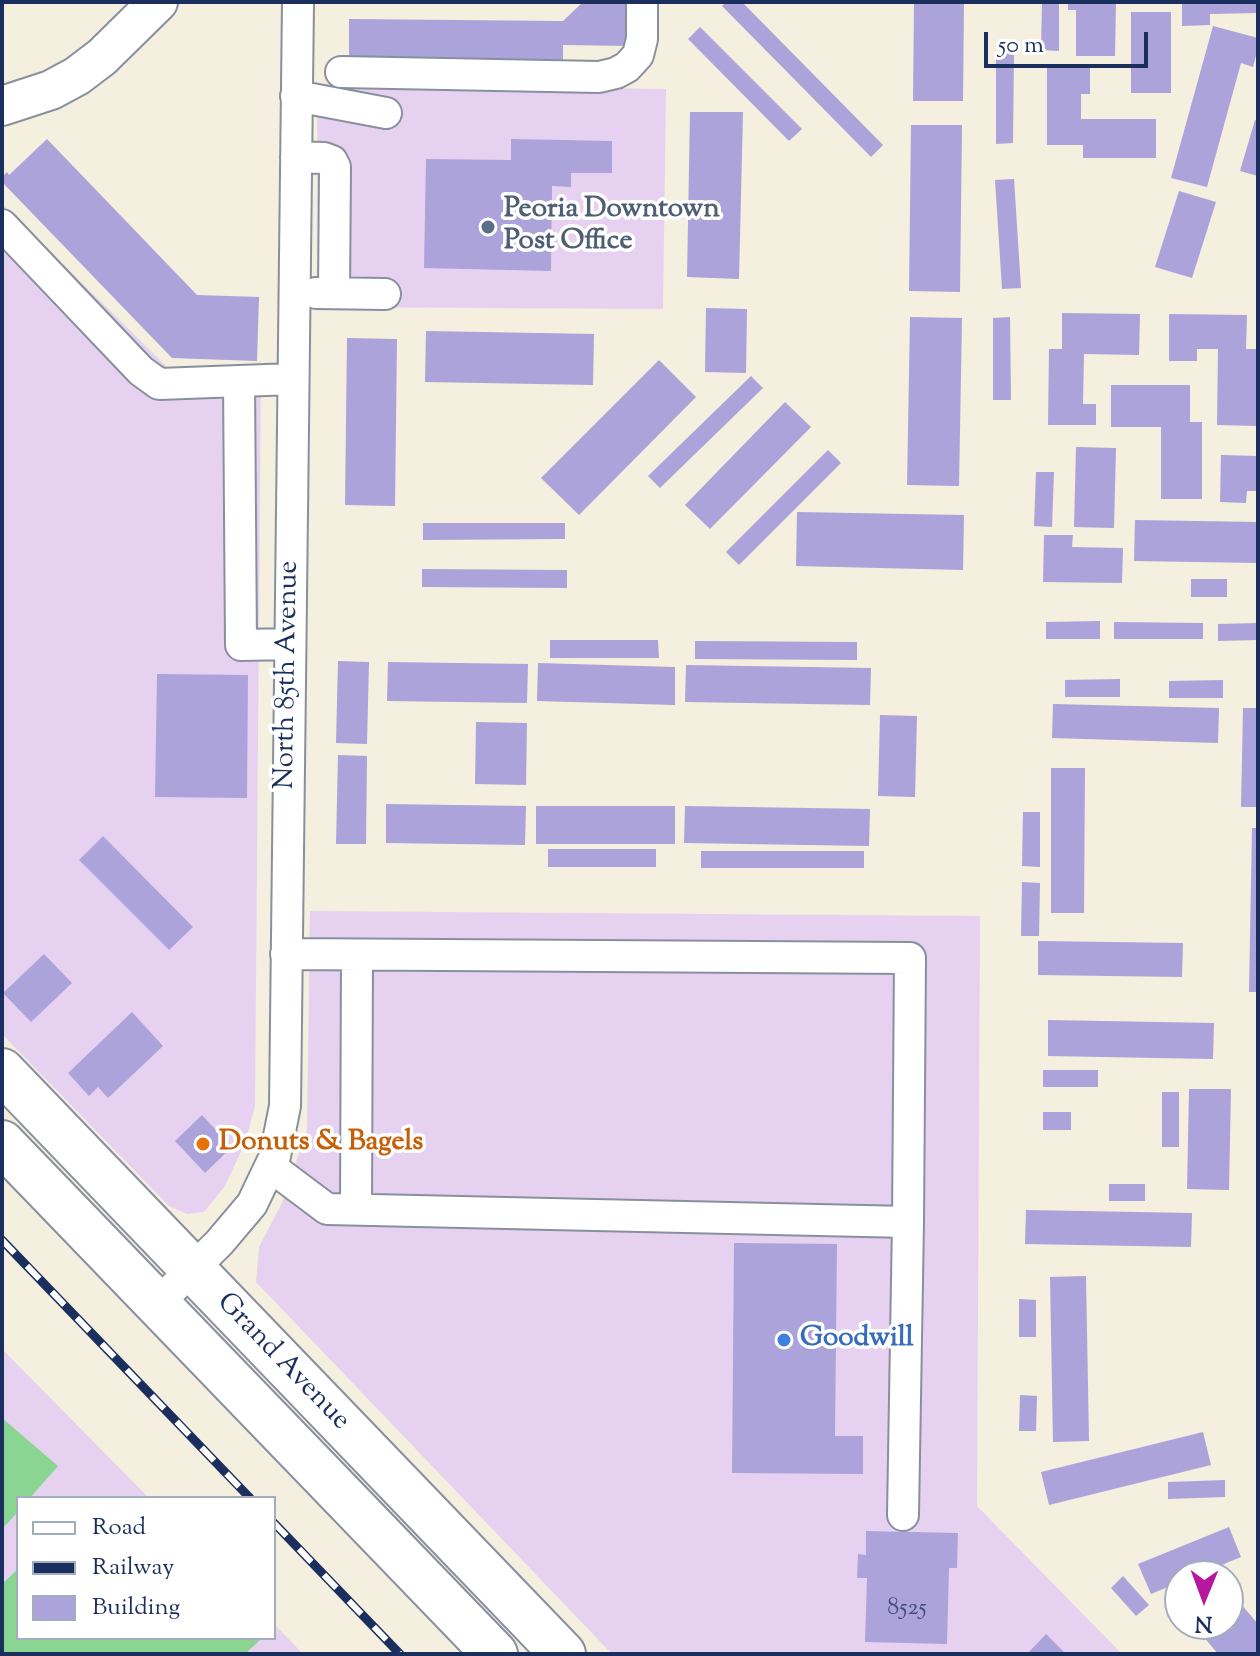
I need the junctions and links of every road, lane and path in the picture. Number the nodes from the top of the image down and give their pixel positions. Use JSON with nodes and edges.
{"nodes":[{"id":1,"x":158,"y":2,"type":"edge"},
{"id":2,"x":298,"y":2,"type":"edge"},
{"id":3,"x":642,"y":2,"type":"edge"},
{"id":4,"x":341,"y":72,"type":"dead end"},
{"id":5,"x":296,"y":96,"type":"junction"},
{"id":6,"x":2,"y":106,"type":"edge"},
{"id":7,"x":386,"y":113,"type":"dead end"},
{"id":8,"x":296,"y":157,"type":"junction"},
{"id":9,"x":2,"y":225,"type":"edge"},
{"id":10,"x":294,"y":292,"type":"junction"},
{"id":11,"x":334,"y":293,"type":"junction"},
{"id":12,"x":385,"y":294,"type":"dead end"},
{"id":13,"x":293,"y":379,"type":"junction"},
{"id":14,"x":239,"y":381,"type":"junction"},
{"id":15,"x":290,"y":644,"type":"junction"},
{"id":16,"x":286,"y":954,"type":"junction"},
{"id":17,"x":357,"y":955,"type":"junction"},
{"id":18,"x":2,"y":1071,"type":"edge"},
{"id":19,"x":2,"y":1143,"type":"edge"},
{"id":20,"x":271,"y":1167,"type":"junction"},
{"id":21,"x":356,"y":1209,"type":"junction"},
{"id":22,"x":908,"y":1222,"type":"junction"},
{"id":23,"x":192,"y":1269,"type":"junction"},
{"id":24,"x":157,"y":1304,"type":"junction"},
{"id":25,"x":903,"y":1515,"type":"dead end"},
{"id":26,"x":527,"y":1616,"type":"junction"},
{"id":27,"x":491,"y":1650,"type":"edge"},
{"id":28,"x":563,"y":1654,"type":"edge"}],
"edges":[{"from":1,"to":6,"type":"main road"},
{"from":2,"to":5,"type":"street","name":"North 85th Avenue"},
{"from":3,"to":4,"type":"street"},
{"from":5,"to":7,"type":"street"},
{"from":5,"to":8,"type":"street","name":"North 85th Avenue"},
{"from":8,"to":10,"type":"street","name":"North 85th Avenue"},
{"from":8,"to":11,"type":"street"},
{"from":9,"to":14,"type":"street"},
{"from":10,"to":11,"type":"street"},
{"from":10,"to":13,"type":"street","name":"North 85th Avenue"},
{"from":11,"to":12,"type":"street"},
{"from":13,"to":14,"type":"street"},
{"from":13,"to":15,"type":"street","name":"North 85th Avenue"},
{"from":14,"to":15,"type":"street"},
{"from":15,"to":16,"type":"street","name":"North 85th Avenue"},
{"from":16,"to":17,"type":"street"},
{"from":16,"to":20,"type":"street","name":"North 85th Avenue"},
{"from":17,"to":21,"type":"street"},
{"from":17,"to":22,"type":"street"},
{"from":18,"to":23,"type":"highway","name":"Grand Avenue"},
{"from":19,"to":24,"type":"highway","name":"Grand Avenue"},
{"from":20,"to":21,"type":"street"},
{"from":20,"to":23,"type":"street","name":"North 85th Avenue"},
{"from":21,"to":22,"type":"street"},
{"from":22,"to":25,"type":"street"},
{"from":23,"to":24,"type":"street","name":"North 85th Avenue"},
{"from":23,"to":26,"type":"highway","name":"Grand Avenue"},
{"from":24,"to":27,"type":"highway","name":"Grand Avenue"},
{"from":26,"to":27,"type":"highway"},
{"from":26,"to":28,"type":"highway","name":"Grand Avenue"}]}
